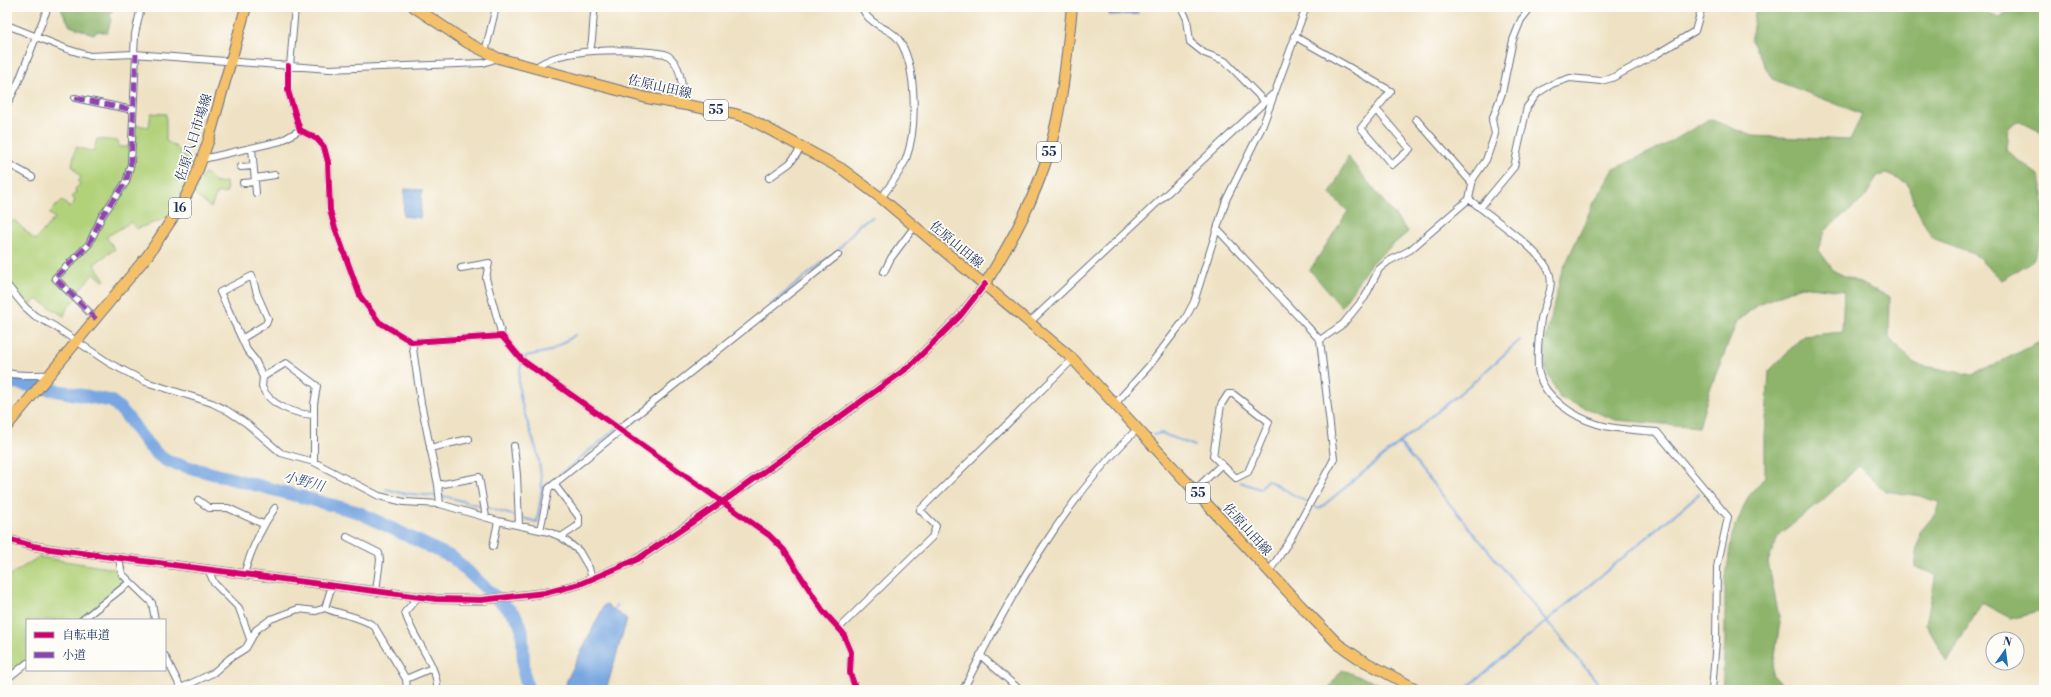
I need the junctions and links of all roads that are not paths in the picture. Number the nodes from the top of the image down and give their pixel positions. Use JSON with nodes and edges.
{"nodes":[{"id":1,"x":48,"y":7,"type":"edge"},
{"id":2,"x":141,"y":7,"type":"edge"},
{"id":3,"x":246,"y":7,"type":"edge"},
{"id":4,"x":295,"y":7,"type":"edge"},
{"id":5,"x":414,"y":7,"type":"edge"},
{"id":6,"x":496,"y":7,"type":"edge"},
{"id":7,"x":595,"y":7,"type":"edge"},
{"id":8,"x":861,"y":7,"type":"edge"},
{"id":9,"x":1072,"y":7,"type":"edge"},
{"id":10,"x":1181,"y":7,"type":"edge"},
{"id":11,"x":1306,"y":7,"type":"edge"},
{"id":12,"x":1531,"y":7,"type":"edge"},
{"id":13,"x":1702,"y":7,"type":"edge"},
{"id":14,"x":7,"y":25,"type":"edge"},
{"id":15,"x":1294,"y":36,"type":"junction"},
{"id":16,"x":36,"y":37,"type":"junction"},
{"id":17,"x":590,"y":50,"type":"junction"},
{"id":18,"x":485,"y":52,"type":"junction"},
{"id":19,"x":135,"y":54,"type":"junction"},
{"id":20,"x":498,"y":58,"type":"junction"},
{"id":21,"x":231,"y":61,"type":"junction"},
{"id":22,"x":289,"y":66,"type":"junction"},
{"id":23,"x":535,"y":68,"type":"junction"},
{"id":24,"x":1274,"y":94,"type":"junction"},
{"id":25,"x":9,"y":95,"type":"edge"},
{"id":26,"x":75,"y":98,"type":"dead end"},
{"id":27,"x":1265,"y":102,"type":"junction"},
{"id":28,"x":7,"y":105,"type":"edge"},
{"id":29,"x":682,"y":105,"type":"junction"},
{"id":30,"x":1376,"y":109,"type":"junction"},
{"id":31,"x":133,"y":110,"type":"junction"},
{"id":32,"x":1416,"y":119,"type":"dead end"},
{"id":33,"x":300,"y":130,"type":"junction"},
{"id":34,"x":802,"y":147,"type":"junction"},
{"id":35,"x":252,"y":148,"type":"junction"},
{"id":36,"x":203,"y":159,"type":"junction"},
{"id":37,"x":7,"y":163,"type":"edge"},
{"id":38,"x":253,"y":166,"type":"junction"},
{"id":39,"x":241,"y":167,"type":"dead end"},
{"id":40,"x":275,"y":175,"type":"dead end"},
{"id":41,"x":32,"y":177,"type":"dead end"},
{"id":42,"x":769,"y":178,"type":"dead end"},
{"id":43,"x":255,"y":180,"type":"junction"},
{"id":44,"x":1472,"y":183,"type":"junction"},
{"id":45,"x":243,"y":184,"type":"dead end"},
{"id":46,"x":256,"y":193,"type":"dead end"},
{"id":47,"x":881,"y":198,"type":"junction"},
{"id":48,"x":1468,"y":199,"type":"junction"},
{"id":49,"x":1480,"y":208,"type":"junction"},
{"id":50,"x":915,"y":226,"type":"junction"},
{"id":51,"x":1217,"y":229,"type":"junction"},
{"id":52,"x":838,"y":255,"type":"dead end"},
{"id":53,"x":460,"y":268,"type":"dead end"},
{"id":54,"x":884,"y":272,"type":"dead end"},
{"id":55,"x":985,"y":284,"type":"junction"},
{"id":56,"x":7,"y":285,"type":"edge"},
{"id":57,"x":96,"y":319,"type":"junction"},
{"id":58,"x":1030,"y":322,"type":"junction"},
{"id":59,"x":502,"y":336,"type":"junction"},
{"id":60,"x":243,"y":338,"type":"junction"},
{"id":61,"x":1320,"y":340,"type":"junction"},
{"id":62,"x":78,"y":342,"type":"junction"},
{"id":63,"x":412,"y":342,"type":"junction"},
{"id":64,"x":1073,"y":359,"type":"junction"},
{"id":65,"x":7,"y":373,"type":"edge"},
{"id":66,"x":50,"y":375,"type":"junction"},
{"id":67,"x":262,"y":377,"type":"junction"},
{"id":68,"x":1114,"y":404,"type":"junction"},
{"id":69,"x":314,"y":415,"type":"junction"},
{"id":70,"x":7,"y":426,"type":"edge"},
{"id":71,"x":618,"y":429,"type":"junction"},
{"id":72,"x":1137,"y":429,"type":"junction"},
{"id":73,"x":469,"y":439,"type":"dead end"},
{"id":74,"x":514,"y":446,"type":"dead end"},
{"id":75,"x":430,"y":448,"type":"junction"},
{"id":76,"x":314,"y":462,"type":"junction"},
{"id":77,"x":1222,"y":464,"type":"junction"},
{"id":78,"x":554,"y":484,"type":"junction"},
{"id":79,"x":438,"y":485,"type":"junction"},
{"id":80,"x":1195,"y":490,"type":"junction"},
{"id":81,"x":198,"y":500,"type":"dead end"},
{"id":82,"x":722,"y":503,"type":"junction"},
{"id":83,"x":440,"y":504,"type":"junction"},
{"id":84,"x":275,"y":508,"type":"dead end"},
{"id":85,"x":486,"y":517,"type":"junction"},
{"id":86,"x":498,"y":521,"type":"junction"},
{"id":87,"x":263,"y":524,"type":"junction"},
{"id":88,"x":519,"y":524,"type":"junction"},
{"id":89,"x":540,"y":530,"type":"junction"},
{"id":90,"x":7,"y":538,"type":"edge"},
{"id":91,"x":347,"y":538,"type":"dead end"},
{"id":92,"x":561,"y":538,"type":"junction"},
{"id":93,"x":493,"y":546,"type":"dead end"},
{"id":94,"x":119,"y":559,"type":"junction"},
{"id":95,"x":208,"y":569,"type":"junction"},
{"id":96,"x":1269,"y":572,"type":"junction"},
{"id":97,"x":244,"y":574,"type":"junction"},
{"id":98,"x":592,"y":579,"type":"junction"},
{"id":99,"x":130,"y":582,"type":"junction"},
{"id":100,"x":332,"y":585,"type":"junction"},
{"id":101,"x":376,"y":591,"type":"junction"},
{"id":102,"x":418,"y":597,"type":"junction"},
{"id":103,"x":325,"y":608,"type":"junction"},
{"id":104,"x":83,"y":619,"type":"edge"},
{"id":105,"x":155,"y":619,"type":"edge"},
{"id":106,"x":839,"y":628,"type":"junction"},
{"id":107,"x":250,"y":639,"type":"junction"},
{"id":108,"x":980,"y":655,"type":"junction"},
{"id":109,"x":166,"y":658,"type":"edge"},
{"id":110,"x":26,"y":664,"type":"edge"},
{"id":111,"x":432,"y":668,"type":"junction"},
{"id":112,"x":7,"y":678,"type":"edge"},
{"id":113,"x":406,"y":678,"type":"junction"},
{"id":114,"x":181,"y":689,"type":"edge"},
{"id":115,"x":407,"y":690,"type":"edge"},
{"id":116,"x":437,"y":690,"type":"edge"},
{"id":117,"x":856,"y":690,"type":"edge"},
{"id":118,"x":963,"y":690,"type":"edge"},
{"id":119,"x":1020,"y":690,"type":"edge"},
{"id":120,"x":1418,"y":690,"type":"edge"},
{"id":121,"x":1712,"y":690,"type":"edge"}],
"edges":[{"from":1,"to":16,"type":"street"},
{"from":2,"to":19,"type":"street"},
{"from":3,"to":21,"type":"main road","name":"佐原八日市場線","number":"16"},
{"from":4,"to":22,"type":"street"},
{"from":5,"to":18,"type":"main road","name":"佐原山田線","number":"55"},
{"from":6,"to":18,"type":"street"},
{"from":7,"to":17,"type":"street"},
{"from":8,"to":47,"type":"street"},
{"from":9,"to":55,"type":"main road","name":"佐原山田線","number":"55"},
{"from":10,"to":27,"type":"street"},
{"from":11,"to":15,"type":"street"},
{"from":12,"to":44,"type":"street"},
{"from":13,"to":49,"type":"street"},
{"from":14,"to":16,"type":"street"},
{"from":15,"to":24,"type":"street"},
{"from":15,"to":30,"type":"street"},
{"from":16,"to":19,"type":"street"},
{"from":16,"to":25,"type":"street"},
{"from":17,"to":23,"type":"street"},
{"from":17,"to":29,"type":"street"},
{"from":18,"to":20,"type":"main road","name":"佐原山田線","number":"55"},
{"from":19,"to":21,"type":"street"},
{"from":19,"to":31,"type":"street"},
{"from":20,"to":22,"type":"street"},
{"from":20,"to":23,"type":"main road","name":"佐原山田線","number":"55"},
{"from":21,"to":22,"type":"street"},
{"from":21,"to":36,"type":"main road","name":"佐原八日市場線","number":"16"},
{"from":22,"to":33,"type":"street"},
{"from":23,"to":29,"type":"main road","name":"佐原山田線","number":"55"},
{"from":24,"to":27,"type":"street"},
{"from":24,"to":51,"type":"street"},
{"from":25,"to":28,"type":"street"},
{"from":26,"to":31,"type":"street"},
{"from":27,"to":58,"type":"street"},
{"from":29,"to":34,"type":"main road","name":"佐原山田線","number":"55"},
{"from":30,"to":30,"type":"street"},
{"from":31,"to":57,"type":"street"},
{"from":32,"to":44,"type":"street"},
{"from":33,"to":35,"type":"street"},
{"from":33,"to":63,"type":"street"},
{"from":34,"to":42,"type":"street"},
{"from":34,"to":47,"type":"main road","name":"佐原山田線","number":"55"},
{"from":35,"to":36,"type":"street"},
{"from":35,"to":38,"type":"street"},
{"from":36,"to":57,"type":"main road","name":"佐原八日市場線","number":"16"},
{"from":37,"to":41,"type":"street"},
{"from":38,"to":39,"type":"street"},
{"from":38,"to":43,"type":"street"},
{"from":40,"to":43,"type":"street"},
{"from":43,"to":45,"type":"street"},
{"from":43,"to":46,"type":"street"},
{"from":44,"to":48,"type":"street"},
{"from":47,"to":50,"type":"main road","name":"佐原山田線","number":"55"},
{"from":48,"to":49,"type":"street"},
{"from":48,"to":61,"type":"street"},
{"from":49,"to":121,"type":"street"},
{"from":50,"to":54,"type":"street"},
{"from":50,"to":55,"type":"main road","name":"佐原山田線","number":"55"},
{"from":51,"to":61,"type":"street"},
{"from":51,"to":68,"type":"street"},
{"from":52,"to":71,"type":"street"},
{"from":53,"to":59,"type":"street"},
{"from":55,"to":58,"type":"main road","name":"佐原山田線","number":"55"},
{"from":55,"to":82,"type":"street"},
{"from":56,"to":62,"type":"street"},
{"from":57,"to":62,"type":"main road","name":"佐原八日市場線","number":"16"},
{"from":58,"to":64,"type":"main road","name":"佐原山田線","number":"55"},
{"from":59,"to":63,"type":"street"},
{"from":59,"to":71,"type":"street"},
{"from":60,"to":60,"type":"street"},
{"from":60,"to":67,"type":"street"},
{"from":61,"to":96,"type":"street"},
{"from":62,"to":66,"type":"main road","name":"佐原八日市場線","number":"16"},
{"from":62,"to":76,"type":"street"},
{"from":63,"to":75,"type":"street"},
{"from":64,"to":68,"type":"main road","name":"佐原山田線","number":"55"},
{"from":64,"to":106,"type":"street"},
{"from":65,"to":66,"type":"street"},
{"from":66,"to":70,"type":"main road","number":"16"},
{"from":67,"to":69,"type":"street"},
{"from":67,"to":69,"type":"street"},
{"from":68,"to":72,"type":"main road","name":"佐原山田線","number":"55"},
{"from":69,"to":76,"type":"street"},
{"from":71,"to":78,"type":"street"},
{"from":71,"to":82,"type":"street"},
{"from":72,"to":80,"type":"main road","name":"佐原山田線","number":"55"},
{"from":72,"to":108,"type":"street"},
{"from":73,"to":75,"type":"street"},
{"from":74,"to":88,"type":"street"},
{"from":75,"to":79,"type":"street"},
{"from":76,"to":83,"type":"street"},
{"from":77,"to":77,"type":"street"},
{"from":77,"to":80,"type":"street"},
{"from":78,"to":89,"type":"street"},
{"from":78,"to":92,"type":"street"},
{"from":79,"to":83,"type":"street"},
{"from":79,"to":85,"type":"street"},
{"from":80,"to":96,"type":"main road","name":"佐原山田線","number":"55"},
{"from":81,"to":87,"type":"street"},
{"from":82,"to":98,"type":"street"},
{"from":82,"to":106,"type":"street"},
{"from":83,"to":85,"type":"street"},
{"from":84,"to":87,"type":"street"},
{"from":85,"to":86,"type":"street"},
{"from":86,"to":88,"type":"street"},
{"from":86,"to":93,"type":"street"},
{"from":87,"to":97,"type":"street"},
{"from":88,"to":89,"type":"street"},
{"from":89,"to":92,"type":"street"},
{"from":90,"to":94,"type":"street"},
{"from":91,"to":101,"type":"street"},
{"from":92,"to":98,"type":"street"},
{"from":94,"to":95,"type":"street"},
{"from":94,"to":99,"type":"street"},
{"from":95,"to":97,"type":"street"},
{"from":95,"to":107,"type":"street"},
{"from":96,"to":120,"type":"main road","name":"佐原山田線","number":"55"},
{"from":97,"to":100,"type":"street"},
{"from":98,"to":102,"type":"street"},
{"from":99,"to":104,"type":"street"},
{"from":99,"to":105,"type":"street"},
{"from":100,"to":101,"type":"street"},
{"from":100,"to":103,"type":"street"},
{"from":101,"to":102,"type":"street"},
{"from":102,"to":111,"type":"street"},
{"from":103,"to":107,"type":"street"},
{"from":103,"to":113,"type":"street"},
{"from":106,"to":117,"type":"street"},
{"from":107,"to":114,"type":"street"},
{"from":108,"to":118,"type":"street"},
{"from":108,"to":119,"type":"street"},
{"from":109,"to":114,"type":"street"},
{"from":110,"to":112,"type":"street"},
{"from":111,"to":113,"type":"street"},
{"from":111,"to":116,"type":"street"},
{"from":113,"to":115,"type":"street"}]}
